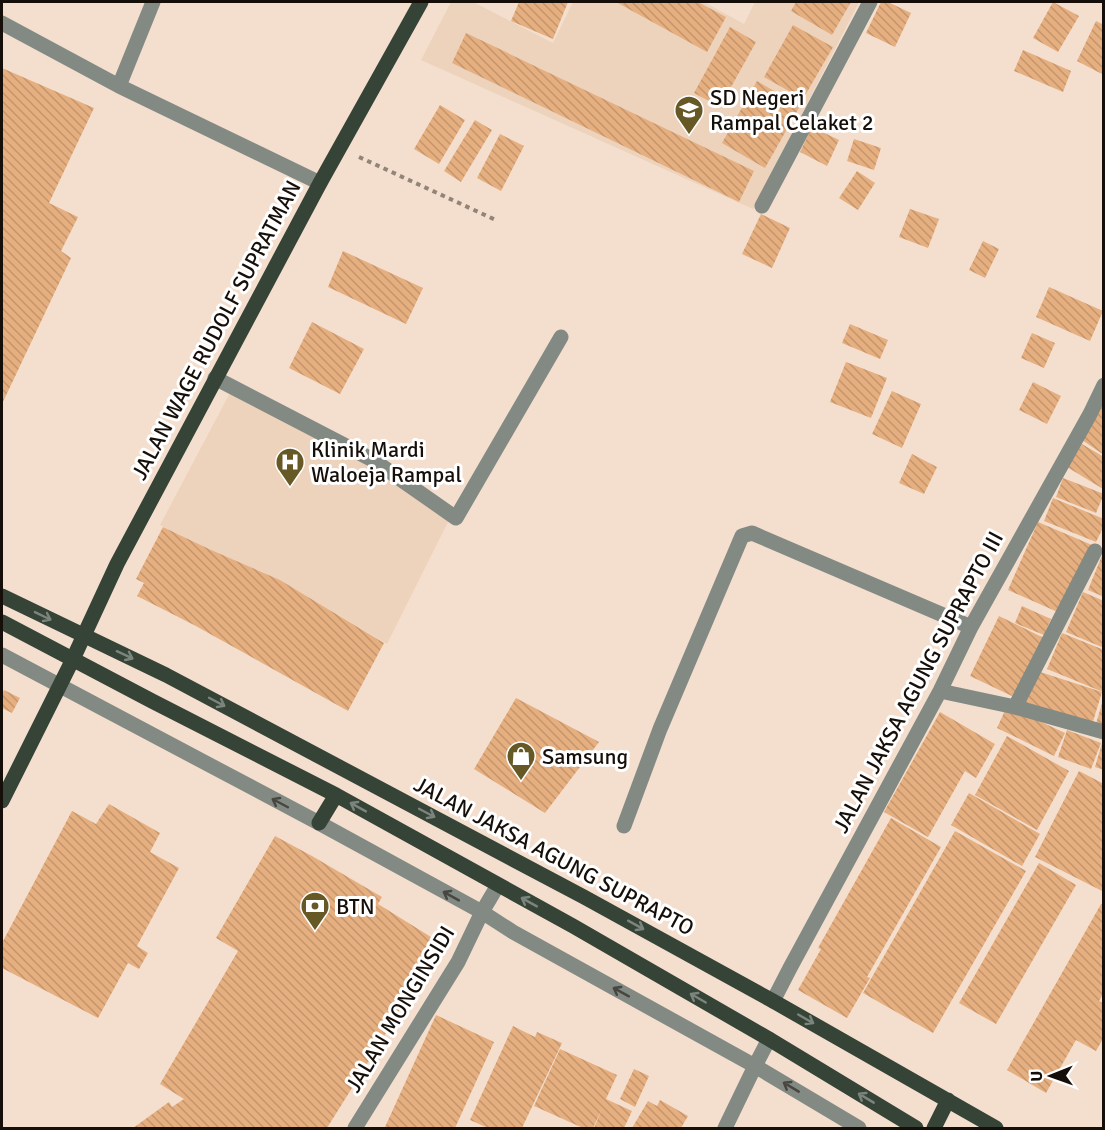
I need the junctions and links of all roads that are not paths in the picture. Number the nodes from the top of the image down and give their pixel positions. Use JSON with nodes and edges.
{"nodes":[{"id":1,"x":153,"y":2,"type":"edge"},
{"id":2,"x":421,"y":2,"type":"edge"},
{"id":3,"x":870,"y":2,"type":"edge"},
{"id":4,"x":2,"y":23,"type":"edge"},
{"id":5,"x":120,"y":86,"type":"junction"},
{"id":6,"x":320,"y":183,"type":"junction"},
{"id":7,"x":762,"y":206,"type":"dead end"},
{"id":8,"x":561,"y":337,"type":"dead end"},
{"id":9,"x":215,"y":378,"type":"junction"},
{"id":10,"x":1104,"y":385,"type":"edge"},
{"id":11,"x":1095,"y":551,"type":"dead end"},
{"id":12,"x":2,"y":596,"type":"edge"},
{"id":13,"x":2,"y":622,"type":"edge"},
{"id":14,"x":971,"y":627,"type":"junction"},
{"id":15,"x":84,"y":636,"type":"junction"},
{"id":16,"x":2,"y":655,"type":"edge"},
{"id":17,"x":73,"y":659,"type":"junction"},
{"id":18,"x":60,"y":685,"type":"junction"},
{"id":19,"x":940,"y":691,"type":"junction"},
{"id":20,"x":1015,"y":707,"type":"junction"},
{"id":21,"x":1104,"y":732,"type":"edge"},
{"id":22,"x":336,"y":795,"type":"junction"},
{"id":23,"x":2,"y":801,"type":"edge"},
{"id":24,"x":319,"y":823,"type":"junction"},
{"id":25,"x":624,"y":826,"type":"dead end"},
{"id":26,"x":498,"y":885,"type":"junction"},
{"id":27,"x":482,"y":912,"type":"junction"},
{"id":28,"x":773,"y":1001,"type":"junction"},
{"id":29,"x":770,"y":1039,"type":"junction"},
{"id":30,"x":755,"y":1066,"type":"junction"},
{"id":31,"x":948,"y":1100,"type":"junction"},
{"id":32,"x":355,"y":1128,"type":"edge"},
{"id":33,"x":725,"y":1128,"type":"edge"},
{"id":34,"x":859,"y":1128,"type":"edge"},
{"id":35,"x":916,"y":1128,"type":"edge"},
{"id":36,"x":934,"y":1128,"type":"edge"},
{"id":37,"x":996,"y":1128,"type":"edge"}],
"edges":[{"from":1,"to":5,"type":"street"},
{"from":2,"to":6,"type":"main road","name":"JALAN WAGE RUDOLF SUPRATMAN"},
{"from":3,"to":7,"type":"street"},
{"from":4,"to":5,"type":"street"},
{"from":5,"to":6,"type":"street"},
{"from":6,"to":9,"type":"main road","name":"JALAN WAGE RUDOLF SUPRATMAN"},
{"from":8,"to":9,"type":"street"},
{"from":9,"to":15,"type":"main road","name":"JALAN WAGE RUDOLF SUPRATMAN"},
{"from":10,"to":14,"type":"street","name":"JALAN JAKSA AGUNG SUPRAPTO III"},
{"from":11,"to":20,"type":"street"},
{"from":12,"to":15,"type":"main road","name":"JALAN JAKSA AGUNG SUPRAPTO","one_way":true},
{"from":13,"to":17,"type":"main road"},
{"from":14,"to":19,"type":"street","name":"JALAN JAKSA AGUNG SUPRAPTO III"},
{"from":14,"to":25,"type":"street"},
{"from":15,"to":17,"type":"main road","name":"JALAN WAGE RUDOLF SUPRATMAN"},
{"from":15,"to":28,"type":"main road","name":"JALAN JAKSA AGUNG SUPRAPTO","one_way":true},
{"from":16,"to":18,"type":"street"},
{"from":17,"to":18,"type":"main road","name":"JALAN WAGE RUDOLF SUPRATMAN"},
{"from":17,"to":22,"type":"main road"},
{"from":18,"to":23,"type":"main road","name":"JALAN WAGE RUDOLF SUPRATMAN"},
{"from":24,"to":18,"type":"street","one_way":true},
{"from":19,"to":20,"type":"street"},
{"from":19,"to":28,"type":"street","name":"JALAN JAKSA AGUNG SUPRAPTO III"},
{"from":20,"to":21,"type":"street"},
{"from":22,"to":24,"type":"main road"},
{"from":26,"to":22,"type":"main road","one_way":true},
{"from":27,"to":24,"type":"street","one_way":true},
{"from":26,"to":27,"type":"street","name":"JALAN MONGINSIDI"},
{"from":29,"to":26,"type":"main road","one_way":true},
{"from":30,"to":27,"type":"street","one_way":true},
{"from":27,"to":32,"type":"street","name":"JALAN MONGINSIDI"},
{"from":28,"to":31,"type":"main road","name":"JALAN JAKSA AGUNG SUPRAPTO","one_way":true},
{"from":29,"to":30,"type":"street"},
{"from":35,"to":29,"type":"main road","one_way":true},
{"from":30,"to":33,"type":"street"},
{"from":34,"to":30,"type":"street","one_way":true},
{"from":31,"to":36,"type":"main road"},
{"from":31,"to":37,"type":"main road","name":"JALAN JAKSA AGUNG SUPRAPTO"}]}
